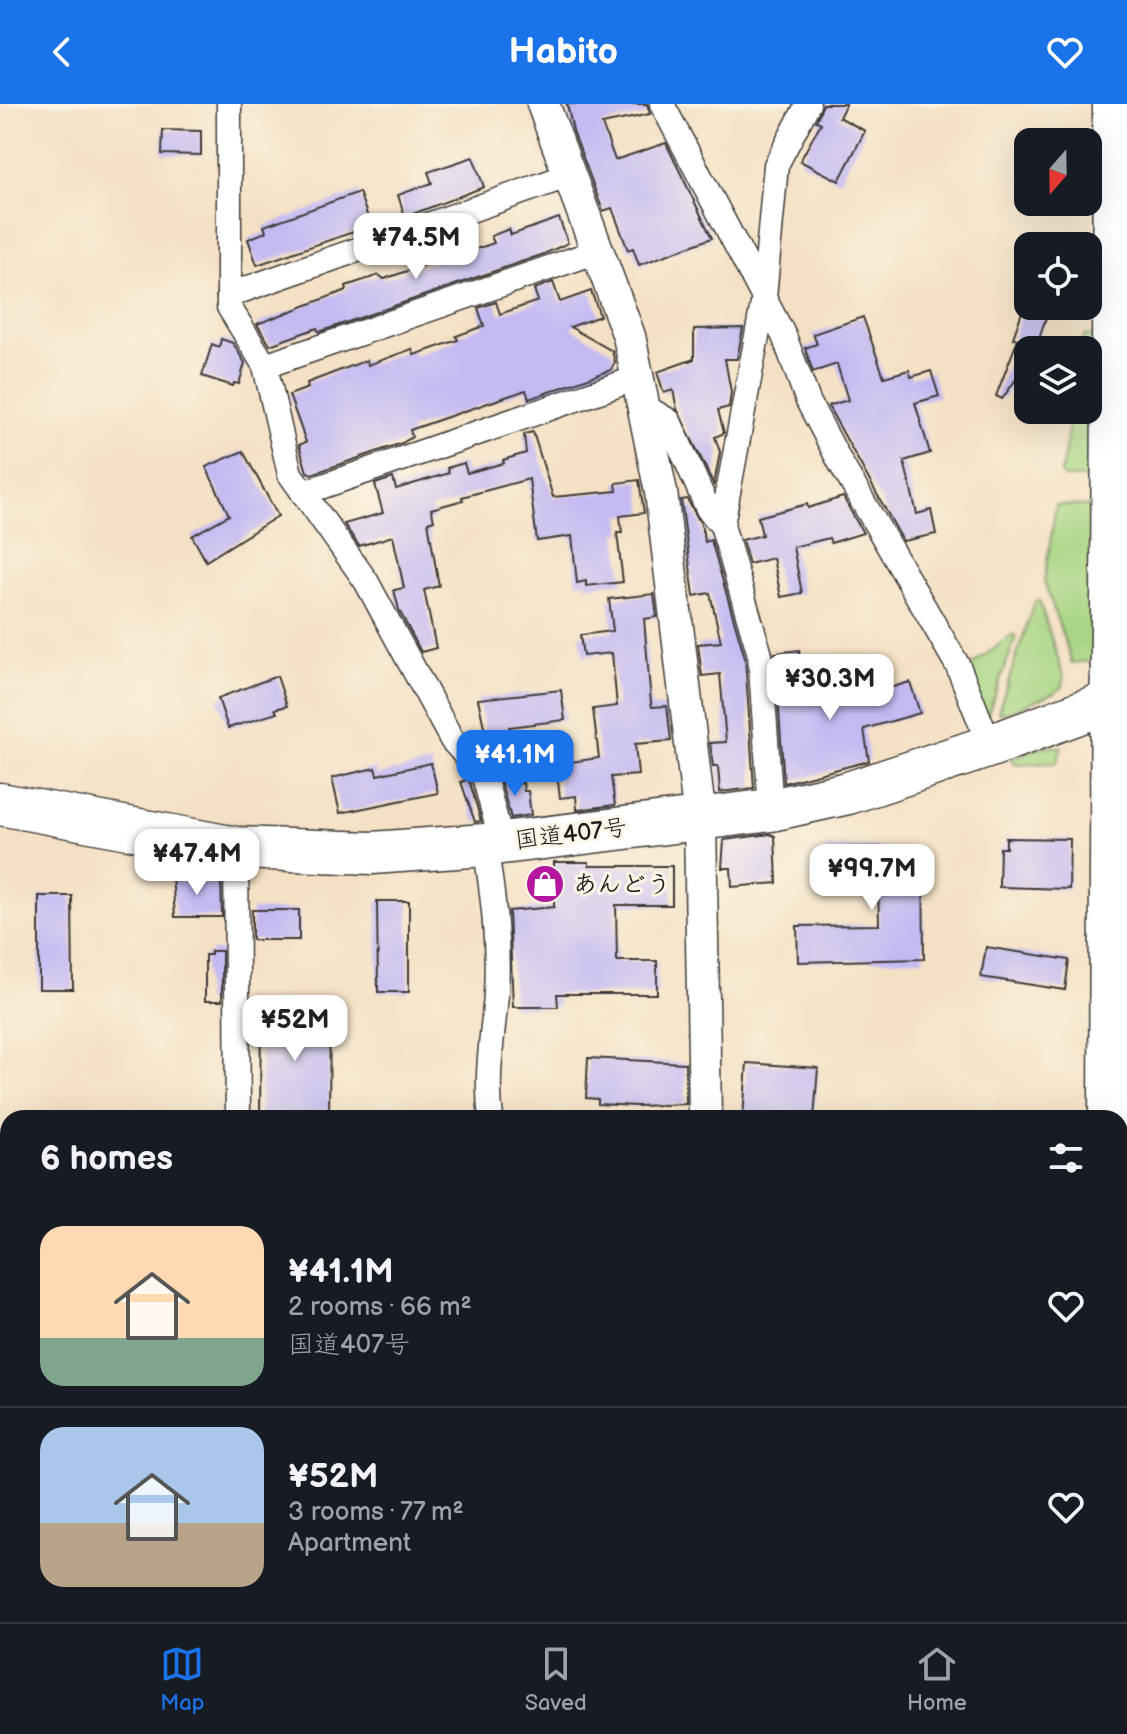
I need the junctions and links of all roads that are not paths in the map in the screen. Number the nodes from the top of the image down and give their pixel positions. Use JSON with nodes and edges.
{"nodes":[{"id":1,"x":229,"y":104,"type":"edge"},
{"id":2,"x":543,"y":104,"type":"edge"},
{"id":3,"x":662,"y":104,"type":"edge"},
{"id":4,"x":808,"y":104,"type":"edge"},
{"id":5,"x":1114,"y":104,"type":"edge"},
{"id":6,"x":570,"y":175,"type":"junction"},
{"id":7,"x":598,"y":251,"type":"junction"},
{"id":8,"x":229,"y":295,"type":"junction"},
{"id":9,"x":764,"y":298,"type":"junction"},
{"id":10,"x":265,"y":366,"type":"junction"},
{"id":11,"x":642,"y":392,"type":"junction"},
{"id":12,"x":303,"y":493,"type":"junction"},
{"id":13,"x":722,"y":525,"type":"junction"},
{"id":14,"x":1119,"y":698,"type":"edge"},
{"id":15,"x":990,"y":746,"type":"junction"},
{"id":16,"x":0,"y":804,"type":"edge"},
{"id":17,"x":771,"y":810,"type":"junction"},
{"id":18,"x":700,"y":820,"type":"junction"},
{"id":19,"x":494,"y":844,"type":"junction"},
{"id":20,"x":236,"y":848,"type":"junction"},
{"id":21,"x":238,"y":1110,"type":"edge"},
{"id":22,"x":490,"y":1110,"type":"edge"},
{"id":23,"x":705,"y":1110,"type":"edge"},
{"id":24,"x":1110,"y":1110,"type":"edge"}],
"edges":[{"from":1,"to":8,"type":"street"},
{"from":2,"to":6,"type":"street"},
{"from":3,"to":9,"type":"street"},
{"from":4,"to":9,"type":"street"},
{"from":5,"to":14,"type":"highway"},
{"from":6,"to":7,"type":"street"},
{"from":6,"to":8,"type":"street"},
{"from":7,"to":10,"type":"street"},
{"from":7,"to":11,"type":"street"},
{"from":8,"to":10,"type":"street"},
{"from":9,"to":13,"type":"street"},
{"from":9,"to":15,"type":"street"},
{"from":10,"to":12,"type":"street"},
{"from":11,"to":12,"type":"street"},
{"from":11,"to":13,"type":"street"},
{"from":11,"to":18,"type":"street"},
{"from":12,"to":19,"type":"street"},
{"from":13,"to":17,"type":"street"},
{"from":14,"to":15,"type":"highway","name":"国道407号"},
{"from":14,"to":24,"type":"highway"},
{"from":15,"to":17,"type":"highway","name":"国道407号"},
{"from":16,"to":20,"type":"highway","name":"国道407号"},
{"from":17,"to":18,"type":"highway","name":"国道407号"},
{"from":18,"to":19,"type":"highway","name":"国道407号"},
{"from":18,"to":23,"type":"street"},
{"from":19,"to":20,"type":"highway","name":"国道407号"},
{"from":19,"to":22,"type":"street"},
{"from":20,"to":21,"type":"street"}]}
